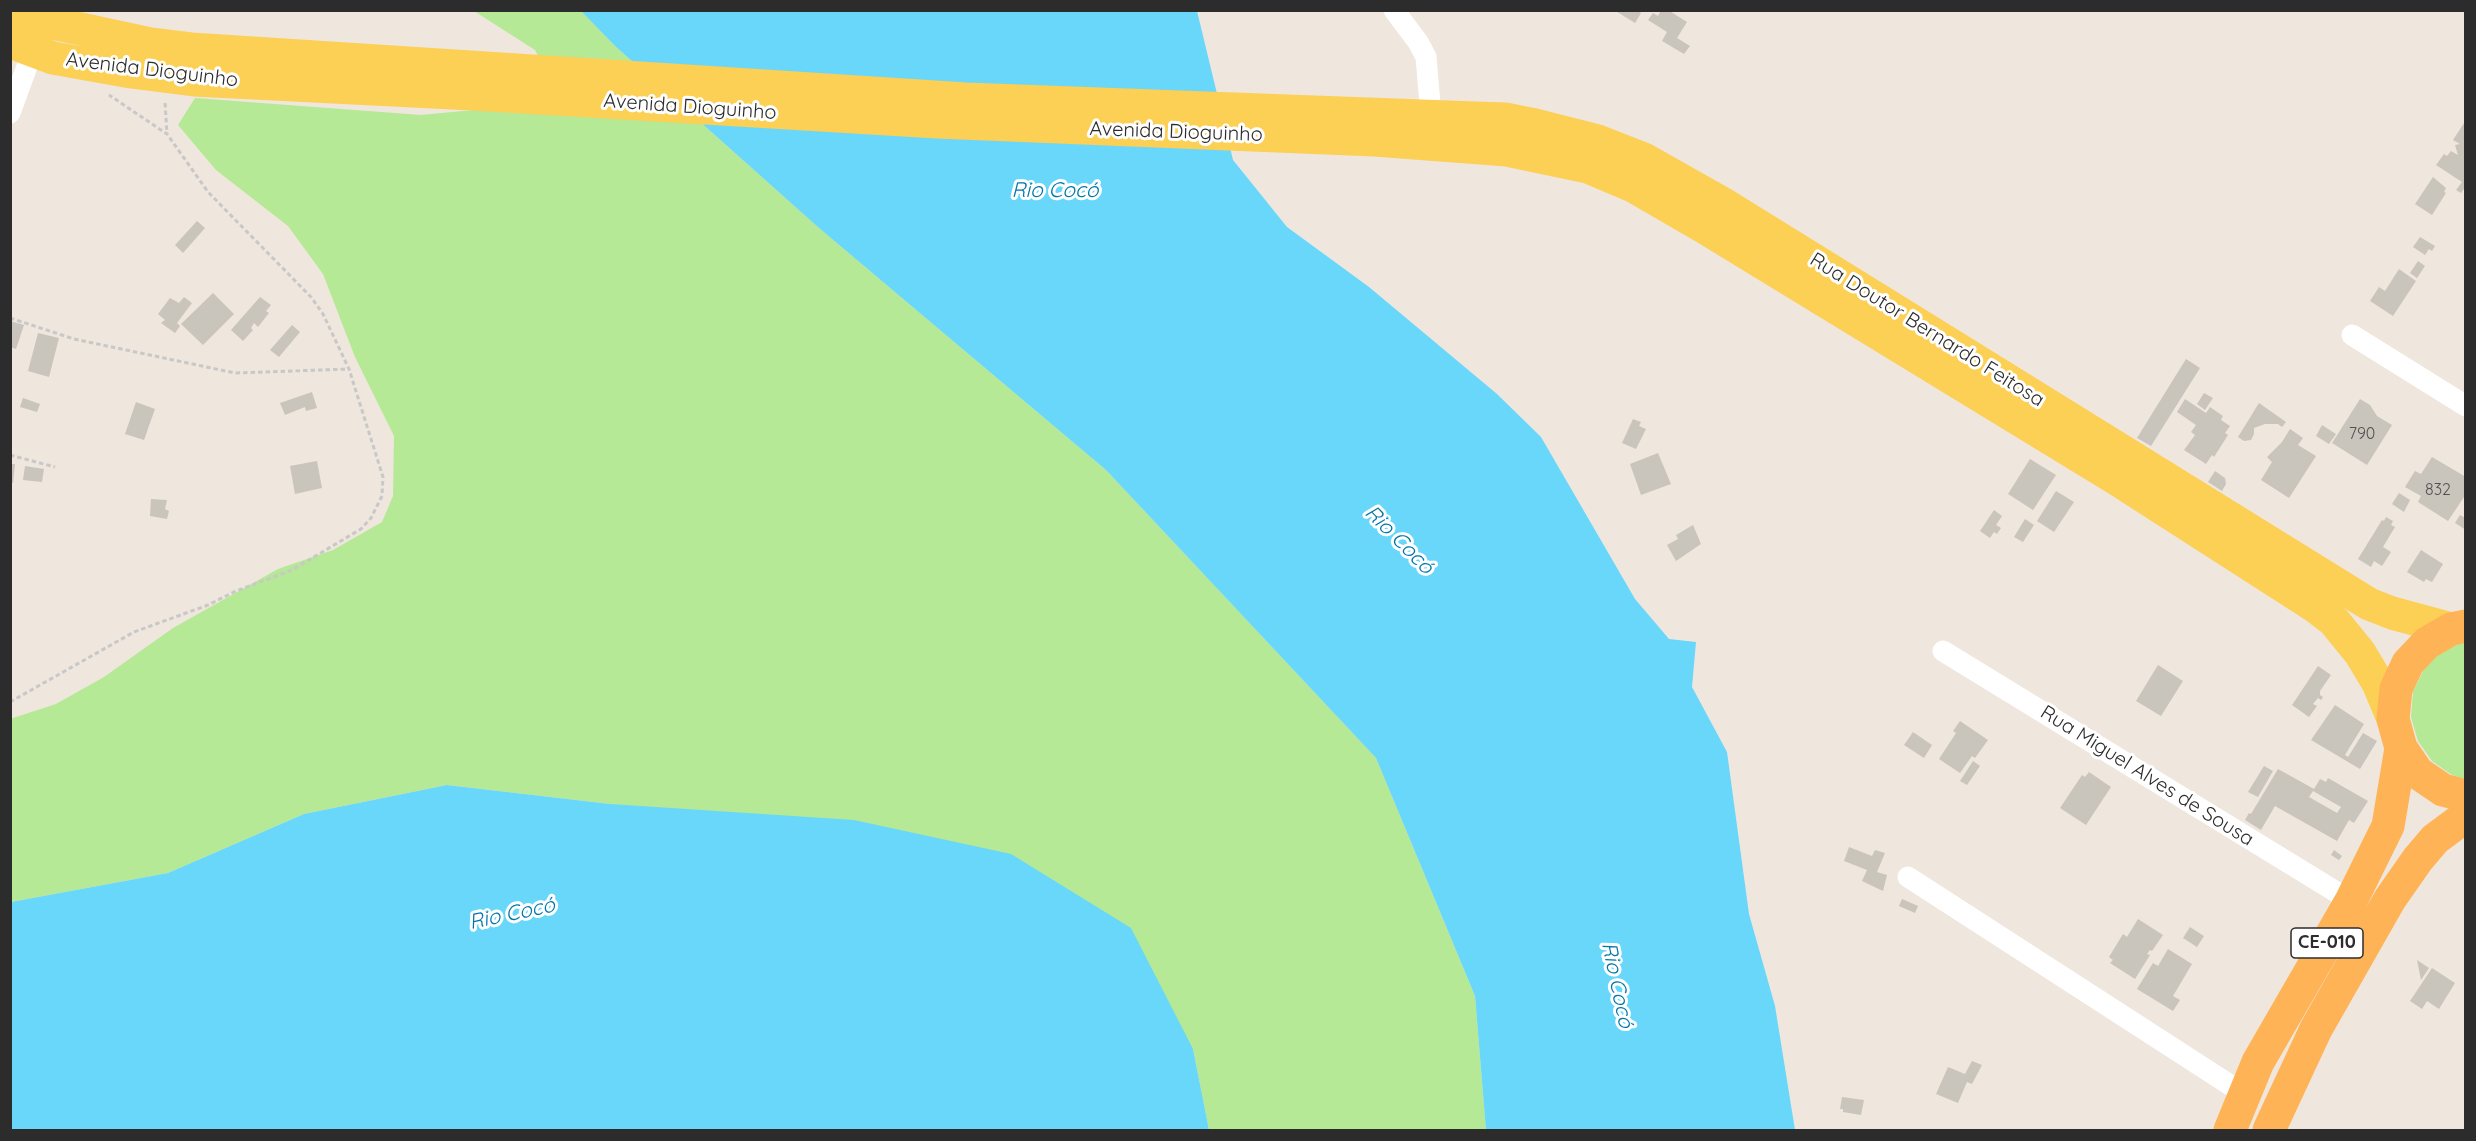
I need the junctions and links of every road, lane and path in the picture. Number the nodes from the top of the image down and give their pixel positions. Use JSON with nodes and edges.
{"nodes":[{"id":1,"x":15,"y":10,"type":"edge"},
{"id":2,"x":1394,"y":10,"type":"edge"},
{"id":3,"x":22,"y":46,"type":"edge"},
{"id":4,"x":473,"y":81,"type":"junction"},
{"id":5,"x":10,"y":113,"type":"edge"},
{"id":6,"x":1431,"y":116,"type":"junction"},
{"id":7,"x":1375,"y":127,"type":"junction"},
{"id":8,"x":167,"y":134,"type":"dead end"},
{"id":9,"x":10,"y":318,"type":"edge"},
{"id":10,"x":2352,"y":335,"type":"dead end"},
{"id":11,"x":349,"y":369,"type":"junction"},
{"id":12,"x":2466,"y":406,"type":"edge"},
{"id":13,"x":10,"y":455,"type":"edge"},
{"id":14,"x":56,"y":468,"type":"dead end"},
{"id":15,"x":2461,"y":627,"type":"edge"},
{"id":16,"x":1944,"y":651,"type":"dead end"},
{"id":17,"x":10,"y":702,"type":"edge"},
{"id":18,"x":2397,"y":733,"type":"junction"},
{"id":19,"x":2466,"y":796,"type":"edge"},
{"id":20,"x":2466,"y":816,"type":"edge"},
{"id":21,"x":1908,"y":877,"type":"dead end"},
{"id":22,"x":2351,"y":901,"type":"junction"},
{"id":23,"x":2244,"y":1095,"type":"junction"},
{"id":24,"x":2230,"y":1131,"type":"edge"},
{"id":25,"x":2269,"y":1131,"type":"edge"}],
"edges":[{"from":1,"to":4,"type":"main road","name":"Avenida Dioguinho"},
{"from":2,"to":6,"type":"street"},
{"from":3,"to":4,"type":"main road","name":"Avenida Dioguinho"},
{"from":3,"to":5,"type":"street"},
{"from":4,"to":7,"type":"main road","name":"Avenida Dioguinho"},
{"from":6,"to":7,"type":"main road","name":"Rua Doutor Bernardo Feitosa"},
{"from":6,"to":15,"type":"main road","name":"Rua Doutor Bernardo Feitosa"},
{"from":7,"to":18,"type":"main road","name":"Rua Doutor Bernardo Feitosa"},
{"from":8,"to":11,"type":"path"},
{"from":9,"to":11,"type":"path"},
{"from":10,"to":12,"type":"street"},
{"from":11,"to":17,"type":"path"},
{"from":13,"to":14,"type":"path"},
{"from":15,"to":18,"type":"highway","number":"CE-010"},
{"from":16,"to":22,"type":"street","name":"Rua Miguel Alves de Sousa"},
{"from":18,"to":19,"type":"highway"},
{"from":18,"to":22,"type":"highway","number":"CE-010"},
{"from":20,"to":25,"type":"highway","number":"CE-010"},
{"from":21,"to":23,"type":"street"},
{"from":22,"to":23,"type":"highway","number":"CE-010"},
{"from":23,"to":24,"type":"highway","number":"CE-010"}]}
